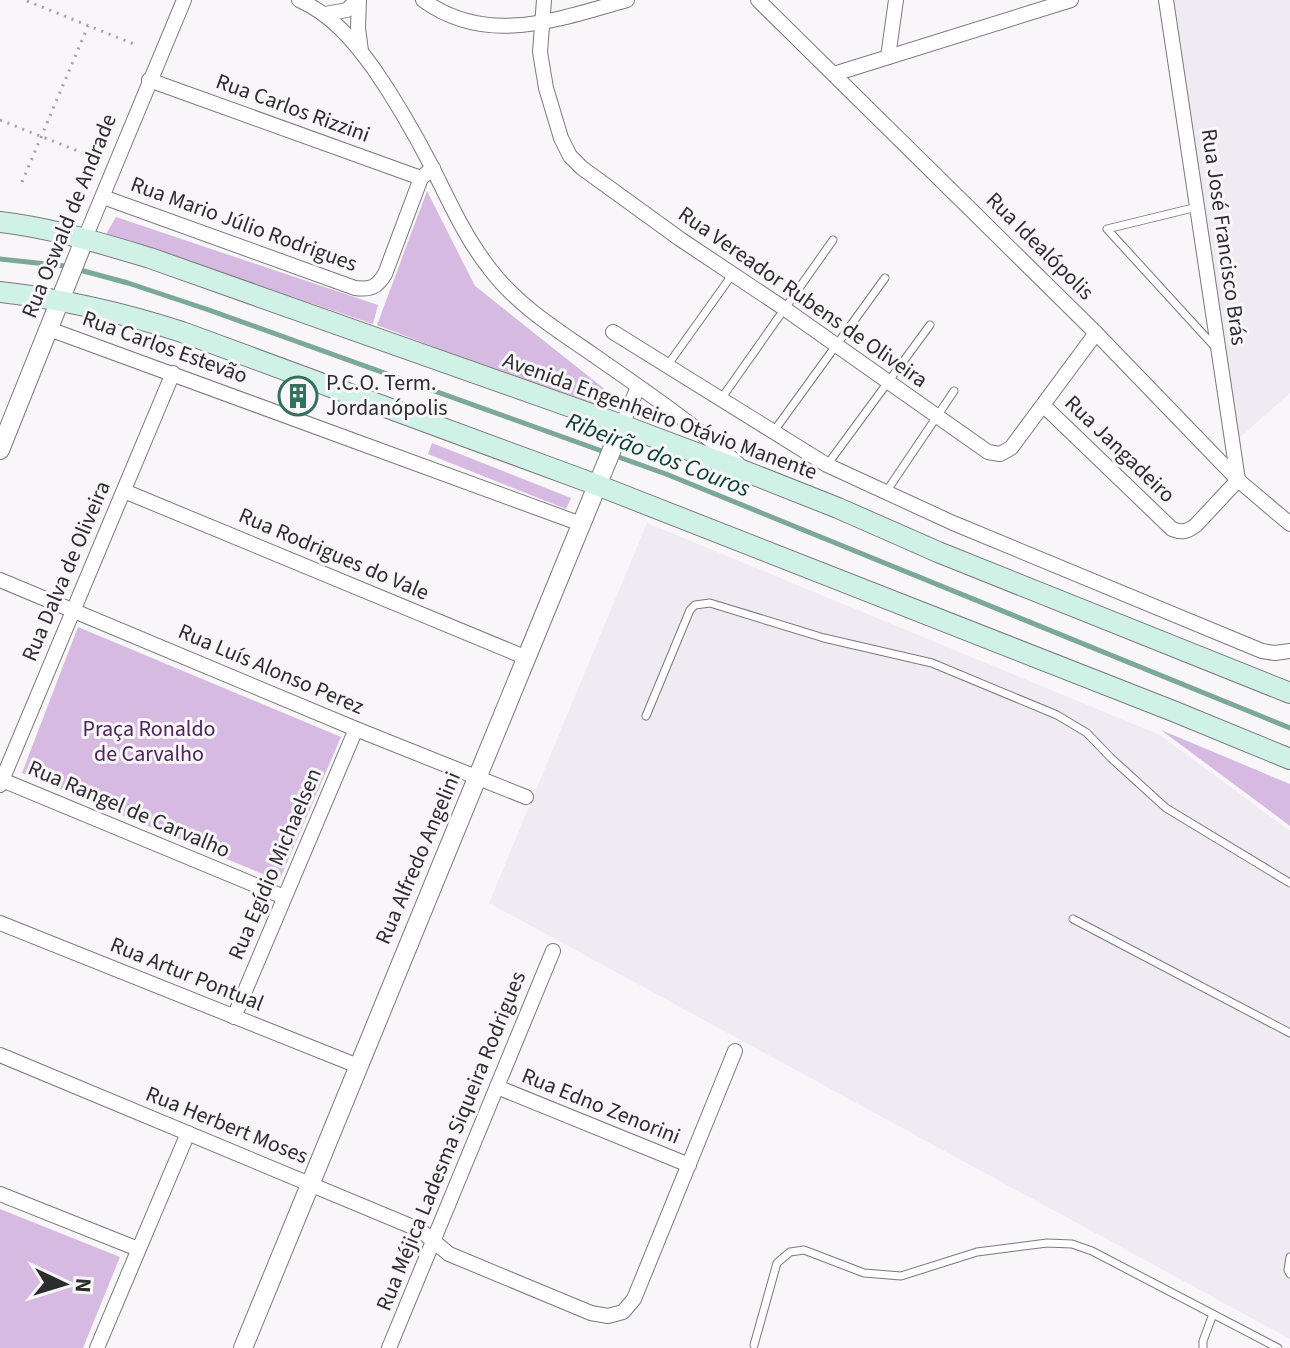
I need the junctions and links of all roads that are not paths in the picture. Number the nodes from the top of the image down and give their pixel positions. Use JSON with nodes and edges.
{"nodes":[{"id":1,"x":184,"y":0,"type":"edge"},
{"id":2,"x":299,"y":0,"type":"edge"},
{"id":3,"x":358,"y":0,"type":"edge"},
{"id":4,"x":423,"y":0,"type":"edge"},
{"id":5,"x":544,"y":0,"type":"edge"},
{"id":6,"x":627,"y":0,"type":"edge"},
{"id":7,"x":758,"y":0,"type":"edge"},
{"id":8,"x":896,"y":0,"type":"edge"},
{"id":9,"x":1071,"y":0,"type":"edge"},
{"id":10,"x":1166,"y":0,"type":"edge"},
{"id":11,"x":325,"y":14,"type":"junction"},
{"id":12,"x":541,"y":24,"type":"junction"},
{"id":13,"x":361,"y":52,"type":"junction"},
{"id":14,"x":888,"y":57,"type":"junction"},
{"id":15,"x":834,"y":74,"type":"junction"},
{"id":16,"x":149,"y":80,"type":"junction"},
{"id":17,"x":433,"y":168,"type":"junction"},
{"id":18,"x":421,"y":178,"type":"junction"},
{"id":19,"x":103,"y":197,"type":"junction"},
{"id":20,"x":1197,"y":207,"type":"junction"},
{"id":21,"x":0,"y":222,"type":"edge"},
{"id":22,"x":833,"y":240,"type":"dead end"},
{"id":23,"x":82,"y":246,"type":"junction"},
{"id":24,"x":732,"y":275,"type":"junction"},
{"id":25,"x":885,"y":278,"type":"dead end"},
{"id":26,"x":0,"y":292,"type":"edge"},
{"id":27,"x":64,"y":293,"type":"junction"},
{"id":28,"x":785,"y":309,"type":"junction"},
{"id":29,"x":930,"y":325,"type":"dead end"},
{"id":30,"x":49,"y":329,"type":"junction"},
{"id":31,"x":613,"y":332,"type":"dead end"},
{"id":32,"x":1096,"y":333,"type":"junction"},
{"id":33,"x":836,"y":345,"type":"junction"},
{"id":34,"x":1218,"y":351,"type":"junction"},
{"id":35,"x":667,"y":366,"type":"junction"},
{"id":36,"x":173,"y":373,"type":"junction"},
{"id":37,"x":888,"y":382,"type":"junction"},
{"id":38,"x":638,"y":387,"type":"junction"},
{"id":39,"x":954,"y":391,"type":"dead end"},
{"id":40,"x":721,"y":399,"type":"junction"},
{"id":41,"x":1044,"y":406,"type":"junction"},
{"id":42,"x":936,"y":416,"type":"junction"},
{"id":43,"x":619,"y":431,"type":"junction"},
{"id":44,"x":774,"y":431,"type":"junction"},
{"id":45,"x":0,"y":450,"type":"edge"},
{"id":46,"x":827,"y":465,"type":"junction"},
{"id":47,"x":747,"y":472,"type":"junction"},
{"id":48,"x":600,"y":478,"type":"junction"},
{"id":49,"x":1238,"y":480,"type":"junction"},
{"id":50,"x":124,"y":491,"type":"junction"},
{"id":51,"x":886,"y":492,"type":"junction"},
{"id":52,"x":581,"y":524,"type":"junction"},
{"id":53,"x":1290,"y":524,"type":"edge"},
{"id":54,"x":0,"y":580,"type":"edge"},
{"id":55,"x":74,"y":611,"type":"junction"},
{"id":56,"x":1290,"y":651,"type":"edge"},
{"id":57,"x":527,"y":658,"type":"junction"},
{"id":58,"x":1290,"y":693,"type":"edge"},
{"id":59,"x":646,"y":716,"type":"dead end"},
{"id":60,"x":356,"y":729,"type":"junction"},
{"id":61,"x":1290,"y":759,"type":"edge"},
{"id":62,"x":478,"y":778,"type":"junction"},
{"id":63,"x":1,"y":783,"type":"edge"},
{"id":64,"x":526,"y":797,"type":"dead end"},
{"id":65,"x":1290,"y":883,"type":"edge"},
{"id":66,"x":284,"y":897,"type":"junction"},
{"id":67,"x":1073,"y":919,"type":"dead end"},
{"id":68,"x":0,"y":923,"type":"edge"},
{"id":69,"x":553,"y":951,"type":"dead end"},
{"id":70,"x":234,"y":1017,"type":"junction"},
{"id":71,"x":1290,"y":1033,"type":"edge"},
{"id":72,"x":735,"y":1051,"type":"dead end"},
{"id":73,"x":0,"y":1055,"type":"edge"},
{"id":74,"x":358,"y":1066,"type":"junction"},
{"id":75,"x":497,"y":1087,"type":"junction"},
{"id":76,"x":188,"y":1133,"type":"junction"},
{"id":77,"x":689,"y":1165,"type":"junction"},
{"id":78,"x":311,"y":1183,"type":"junction"},
{"id":79,"x":0,"y":1194,"type":"edge"},
{"id":80,"x":434,"y":1242,"type":"junction"},
{"id":81,"x":138,"y":1249,"type":"junction"},
{"id":82,"x":1290,"y":1257,"type":"edge"},
{"id":83,"x":1290,"y":1274,"type":"edge"},
{"id":84,"x":1213,"y":1314,"type":"junction"},
{"id":85,"x":754,"y":1345,"type":"dead end"},
{"id":86,"x":97,"y":1348,"type":"edge"},
{"id":87,"x":243,"y":1348,"type":"edge"},
{"id":88,"x":389,"y":1348,"type":"edge"},
{"id":89,"x":1203,"y":1348,"type":"edge"},
{"id":90,"x":1278,"y":1348,"type":"edge"}],
"edges":[{"from":1,"to":16,"type":"street","name":"Rua Oswald de Andrade"},
{"from":2,"to":11,"type":"street"},
{"from":3,"to":11,"type":"street"},
{"from":3,"to":13,"type":"street"},
{"from":4,"to":12,"type":"street"},
{"from":5,"to":12,"type":"street","name":"Rua Vereador Rubens de Oliveira"},
{"from":6,"to":12,"type":"street"},
{"from":7,"to":15,"type":"street","name":"Rua Idealópolis"},
{"from":8,"to":14,"type":"street"},
{"from":9,"to":14,"type":"street"},
{"from":10,"to":20,"type":"street","name":"Rua José Francisco Brás"},
{"from":11,"to":13,"type":"street"},
{"from":12,"to":24,"type":"street","name":"Rua Vereador Rubens de Oliveira"},
{"from":13,"to":17,"type":"street"},
{"from":14,"to":15,"type":"street"},
{"from":15,"to":32,"type":"street","name":"Rua Idealópolis"},
{"from":16,"to":18,"type":"street","name":"Rua Carlos Rizzini"},
{"from":16,"to":19,"type":"street","name":"Rua Oswald de Andrade"},
{"from":17,"to":18,"type":"street"},
{"from":17,"to":38,"type":"street"},
{"from":18,"to":19,"type":"street","name":"Rua Mario Júlio Rodrigues"},
{"from":19,"to":23,"type":"street","name":"Rua Oswald de Andrade"},
{"from":20,"to":34,"type":"street","name":"Rua José Francisco Brás"},
{"from":20,"to":34,"type":"lane"},
{"from":21,"to":23,"type":"main road","name":"Avenida Engenheiro Otávio Manente"},
{"from":22,"to":28,"type":"lane"},
{"from":23,"to":27,"type":"street","name":"Rua Oswald de Andrade"},
{"from":23,"to":43,"type":"main road","name":"Avenida Engenheiro Otávio Manente"},
{"from":24,"to":28,"type":"street","name":"Rua Vereador Rubens de Oliveira"},
{"from":24,"to":35,"type":"lane"},
{"from":25,"to":33,"type":"lane"},
{"from":26,"to":27,"type":"main road"},
{"from":27,"to":30,"type":"street","name":"Rua Oswald de Andrade"},
{"from":27,"to":48,"type":"main road"},
{"from":28,"to":33,"type":"street","name":"Rua Vereador Rubens de Oliveira"},
{"from":28,"to":40,"type":"lane"},
{"from":29,"to":37,"type":"lane"},
{"from":30,"to":36,"type":"street","name":"Rua Carlos Estevão"},
{"from":30,"to":45,"type":"street","name":"Rua Oswald de Andrade"},
{"from":31,"to":35,"type":"street","name":"Avenida Engenheiro Otávio Manente"},
{"from":32,"to":41,"type":"street","name":"Rua Vereador Rubens de Oliveira"},
{"from":32,"to":49,"type":"street","name":"Rua Idealópolis"},
{"from":33,"to":37,"type":"street","name":"Rua Vereador Rubens de Oliveira"},
{"from":33,"to":44,"type":"lane"},
{"from":34,"to":49,"type":"street","name":"Rua José Francisco Brás"},
{"from":35,"to":40,"type":"street","name":"Avenida Engenheiro Otávio Manente"},
{"from":36,"to":50,"type":"street","name":"Rua Dalva de Oliveira"},
{"from":36,"to":52,"type":"street","name":"Rua Carlos Estevão"},
{"from":37,"to":42,"type":"street","name":"Rua Vereador Rubens de Oliveira"},
{"from":37,"to":46,"type":"lane"},
{"from":38,"to":43,"type":"street","name":"Rua Alfredo Angelini"},
{"from":38,"to":47,"type":"street"},
{"from":39,"to":42,"type":"lane"},
{"from":40,"to":44,"type":"street","name":"Avenida Engenheiro Otávio Manente"},
{"from":41,"to":42,"type":"street","name":"Rua Vereador Rubens de Oliveira"},
{"from":41,"to":49,"type":"street","name":"Rua Jangadeiro"},
{"from":42,"to":51,"type":"lane"},
{"from":43,"to":47,"type":"main road","name":"Avenida Engenheiro Otávio Manente"},
{"from":43,"to":48,"type":"street","name":"Rua Alfredo Angelini"},
{"from":44,"to":46,"type":"street","name":"Avenida Engenheiro Otávio Manente"},
{"from":46,"to":51,"type":"street","name":"Avenida Engenheiro Otávio Manente"},
{"from":47,"to":58,"type":"main road","name":"Avenida Engenheiro Otávio Manente"},
{"from":48,"to":52,"type":"street","name":"Rua Alfredo Angelini"},
{"from":48,"to":61,"type":"main road"},
{"from":49,"to":53,"type":"street","name":"Rua Idealópolis"},
{"from":50,"to":55,"type":"street","name":"Rua Dalva de Oliveira"},
{"from":50,"to":57,"type":"street","name":"Rua Rodrigues do Vale"},
{"from":51,"to":56,"type":"street","name":"Avenida Engenheiro Otávio Manente"},
{"from":52,"to":57,"type":"street","name":"Rua Alfredo Angelini"},
{"from":54,"to":55,"type":"street","name":"Rua Luís Alonso Perez"},
{"from":55,"to":60,"type":"street","name":"Rua Luís Alonso Perez"},
{"from":55,"to":63,"type":"street","name":"Rua Dalva de Oliveira"},
{"from":57,"to":62,"type":"street","name":"Rua Alfredo Angelini"},
{"from":59,"to":65,"type":"lane"},
{"from":60,"to":62,"type":"street","name":"Rua Luís Alonso Perez"},
{"from":60,"to":66,"type":"street","name":"Rua Egídio Michaelsen"},
{"from":62,"to":64,"type":"street","name":"Rua Luís Alonso Perez"},
{"from":62,"to":74,"type":"street","name":"Rua Alfredo Angelini"},
{"from":63,"to":66,"type":"street","name":"Rua Rangel de Carvalho"},
{"from":66,"to":70,"type":"street","name":"Rua Egídio Michaelsen"},
{"from":67,"to":71,"type":"lane"},
{"from":68,"to":70,"type":"street","name":"Rua Artur Pontual"},
{"from":69,"to":75,"type":"street","name":"Rua Méjica Ladesma Siqueira Rodrigues"},
{"from":70,"to":74,"type":"street","name":"Rua Artur Pontual"},
{"from":72,"to":77,"type":"street"},
{"from":73,"to":76,"type":"street","name":"Rua Herbert Moses"},
{"from":74,"to":78,"type":"street","name":"Rua Alfredo Angelini"},
{"from":75,"to":77,"type":"street","name":"Rua Edno Zenorini"},
{"from":75,"to":80,"type":"street","name":"Rua Méjica Ladesma Siqueira Rodrigues"},
{"from":76,"to":78,"type":"street","name":"Rua Herbert Moses"},
{"from":76,"to":81,"type":"street"},
{"from":77,"to":80,"type":"street","name":"Rua Herbert Moses"},
{"from":78,"to":80,"type":"street","name":"Rua Herbert Moses"},
{"from":78,"to":87,"type":"street","name":"Rua Alfredo Angelini"},
{"from":79,"to":81,"type":"street"},
{"from":80,"to":88,"type":"street","name":"Rua Méjica Ladesma Siqueira Rodrigues"},
{"from":81,"to":86,"type":"street"},
{"from":82,"to":83,"type":"lane"},
{"from":84,"to":85,"type":"lane"},
{"from":84,"to":89,"type":"lane"},
{"from":84,"to":90,"type":"lane"}]}
